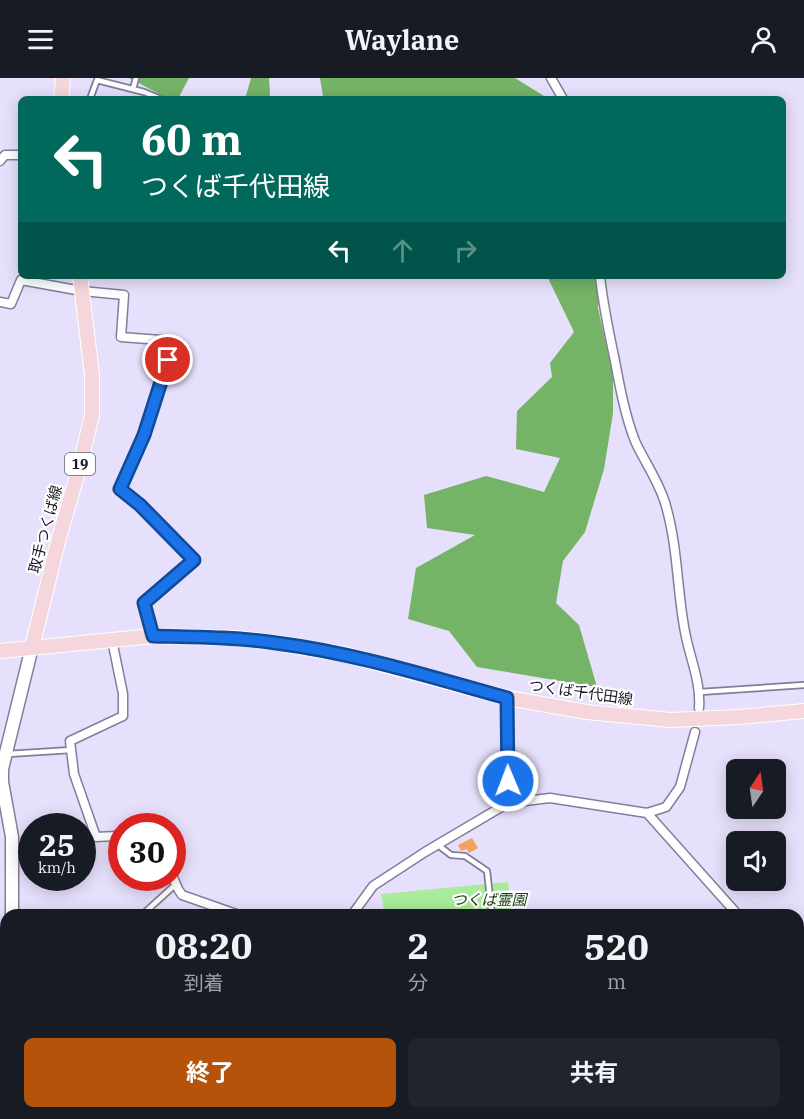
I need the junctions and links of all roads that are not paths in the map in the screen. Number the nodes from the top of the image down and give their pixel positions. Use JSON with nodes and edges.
{"nodes":[{"id":1,"x":63,"y":78,"type":"edge"},
{"id":2,"x":136,"y":78,"type":"edge"},
{"id":3,"x":551,"y":78,"type":"edge"},
{"id":4,"x":133,"y":89,"type":"junction"},
{"id":5,"x":61,"y":96,"type":"edge"},
{"id":6,"x":91,"y":96,"type":"edge"},
{"id":7,"x":154,"y":96,"type":"edge"},
{"id":8,"x":561,"y":96,"type":"edge"},
{"id":9,"x":18,"y":155,"type":"edge"},
{"id":10,"x":0,"y":161,"type":"edge"},
{"id":11,"x":80,"y":279,"type":"edge"},
{"id":12,"x":600,"y":279,"type":"edge"},
{"id":13,"x":82,"y":291,"type":"junction"},
{"id":14,"x":0,"y":302,"type":"edge"},
{"id":15,"x":153,"y":636,"type":"junction"},
{"id":16,"x":112,"y":640,"type":"junction"},
{"id":17,"x":32,"y":647,"type":"junction"},
{"id":18,"x":0,"y":651,"type":"edge"},
{"id":19,"x":804,"y":685,"type":"edge"},
{"id":20,"x":700,"y":692,"type":"junction"},
{"id":21,"x":507,"y":698,"type":"junction"},
{"id":22,"x":699,"y":708,"type":"dead end"},
{"id":23,"x":804,"y":711,"type":"edge"},
{"id":24,"x":695,"y":732,"type":"dead end"},
{"id":25,"x":71,"y":750,"type":"junction"},
{"id":26,"x":5,"y":755,"type":"junction"},
{"id":27,"x":1,"y":781,"type":"edge"},
{"id":28,"x":508,"y":804,"type":"junction"},
{"id":29,"x":647,"y":813,"type":"junction"},
{"id":30,"x":108,"y":836,"type":"edge"},
{"id":31,"x":438,"y":845,"type":"junction"},
{"id":32,"x":168,"y":891,"type":"edge"},
{"id":33,"x":180,"y":891,"type":"edge"},
{"id":34,"x":12,"y":909,"type":"edge"},
{"id":35,"x":149,"y":909,"type":"edge"},
{"id":36,"x":222,"y":909,"type":"edge"},
{"id":37,"x":356,"y":909,"type":"edge"},
{"id":38,"x":491,"y":909,"type":"edge"},
{"id":39,"x":733,"y":909,"type":"edge"}],
"edges":[{"from":1,"to":5,"type":"main road"},
{"from":2,"to":4,"type":"lane"},
{"from":3,"to":8,"type":"street"},
{"from":4,"to":6,"type":"lane"},
{"from":4,"to":7,"type":"lane"},
{"from":9,"to":10,"type":"street"},
{"from":11,"to":13,"type":"main road","name":"取手つくば線","number":"19"},
{"from":12,"to":20,"type":"street"},
{"from":13,"to":14,"type":"street"},
{"from":13,"to":15,"type":"street"},
{"from":13,"to":17,"type":"main road","name":"取手つくば線","number":"19"},
{"from":15,"to":16,"type":"main road","name":"つくば千代田線"},
{"from":15,"to":21,"type":"main road","name":"つくば千代田線"},
{"from":16,"to":17,"type":"main road","name":"つくば千代田線"},
{"from":16,"to":25,"type":"street"},
{"from":17,"to":18,"type":"main road","name":"つくば千代田線"},
{"from":17,"to":26,"type":"main road"},
{"from":19,"to":20,"type":"lane"},
{"from":20,"to":22,"type":"street"},
{"from":21,"to":23,"type":"main road","name":"つくば千代田線"},
{"from":21,"to":28,"type":"street"},
{"from":24,"to":29,"type":"street"},
{"from":25,"to":26,"type":"lane"},
{"from":25,"to":30,"type":"street"},
{"from":26,"to":27,"type":"main road"},
{"from":27,"to":34,"type":"main road"},
{"from":28,"to":29,"type":"street"},
{"from":28,"to":31,"type":"street"},
{"from":29,"to":39,"type":"street"},
{"from":31,"to":37,"type":"street"},
{"from":31,"to":38,"type":"lane"},
{"from":32,"to":35,"type":"lane"},
{"from":33,"to":36,"type":"street"}]}
